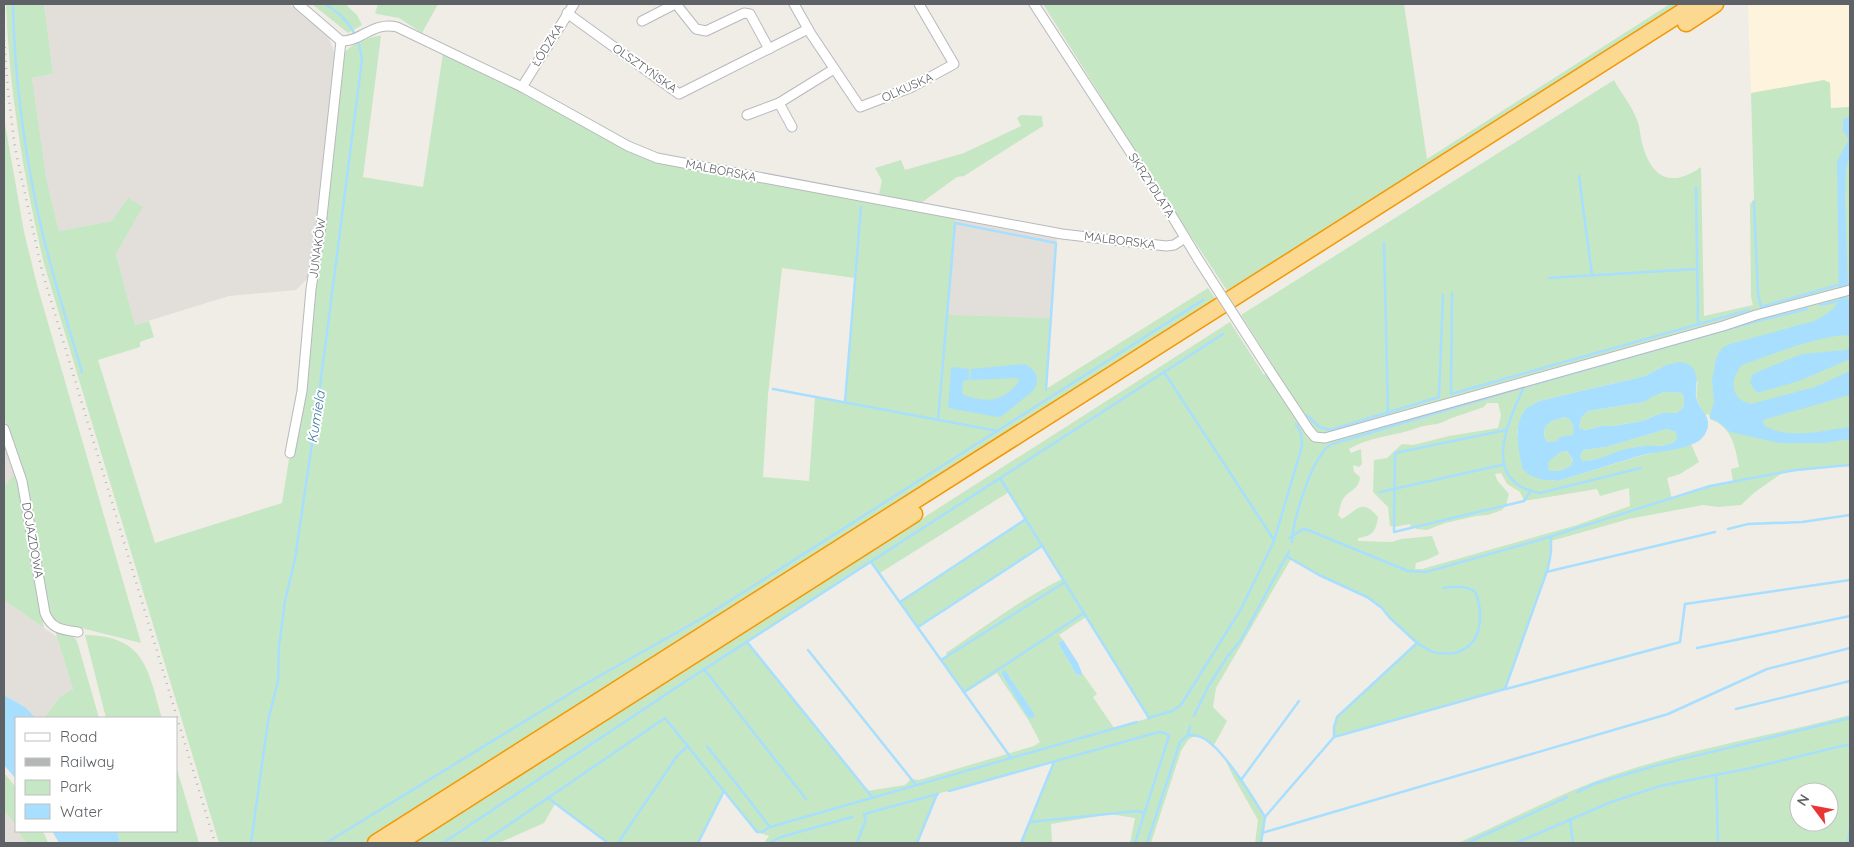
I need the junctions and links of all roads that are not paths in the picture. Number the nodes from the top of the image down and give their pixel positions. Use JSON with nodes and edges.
{"nodes":[{"id":1,"x":298,"y":4,"type":"edge"},
{"id":2,"x":574,"y":4,"type":"edge"},
{"id":3,"x":676,"y":4,"type":"edge"},
{"id":4,"x":794,"y":4,"type":"edge"},
{"id":5,"x":918,"y":4,"type":"edge"},
{"id":6,"x":1034,"y":4,"type":"edge"},
{"id":7,"x":1695,"y":4,"type":"edge"},
{"id":8,"x":1715,"y":4,"type":"edge"},
{"id":9,"x":567,"y":13,"type":"junction"},
{"id":10,"x":642,"y":21,"type":"dead end"},
{"id":11,"x":808,"y":29,"type":"junction"},
{"id":12,"x":345,"y":41,"type":"junction"},
{"id":13,"x":769,"y":49,"type":"junction"},
{"id":14,"x":834,"y":69,"type":"junction"},
{"id":15,"x":522,"y":87,"type":"junction"},
{"id":16,"x":779,"y":103,"type":"junction"},
{"id":17,"x":747,"y":115,"type":"dead end"},
{"id":18,"x":792,"y":127,"type":"dead end"},
{"id":19,"x":1185,"y":238,"type":"junction"},
{"id":20,"x":1845,"y":291,"type":"edge"},
{"id":21,"x":4,"y":429,"type":"edge"},
{"id":22,"x":290,"y":453,"type":"dead end"},
{"id":23,"x":78,"y":632,"type":"dead end"},
{"id":24,"x":376,"y":843,"type":"edge"},
{"id":25,"x":398,"y":843,"type":"edge"}],
"edges":[{"from":1,"to":12,"type":"street"},
{"from":2,"to":9,"type":"street","name":"ŁÓDZKA"},
{"from":3,"to":10,"type":"street"},
{"from":3,"to":13,"type":"street"},
{"from":4,"to":11,"type":"street"},
{"from":5,"to":14,"type":"street","name":"OLKUSKA"},
{"from":6,"to":19,"type":"street","name":"SKRZYDLATA"},
{"from":7,"to":24,"type":"highway"},
{"from":8,"to":25,"type":"highway"},
{"from":9,"to":13,"type":"street","name":"OLSZTYŃSKA"},
{"from":9,"to":15,"type":"street","name":"ŁÓDZKA"},
{"from":11,"to":13,"type":"street","name":"OLSZTYŃSKA"},
{"from":11,"to":14,"type":"street"},
{"from":12,"to":15,"type":"street","name":"MALBORSKA"},
{"from":12,"to":22,"type":"street","name":"JUNAKÓW"},
{"from":14,"to":16,"type":"street"},
{"from":15,"to":19,"type":"street","name":"MALBORSKA"},
{"from":16,"to":17,"type":"street"},
{"from":16,"to":18,"type":"street"},
{"from":19,"to":20,"type":"street","name":"SKRZYDLATA","bridge":true},
{"from":21,"to":23,"type":"street","name":"DOJAZDOWA"}]}
